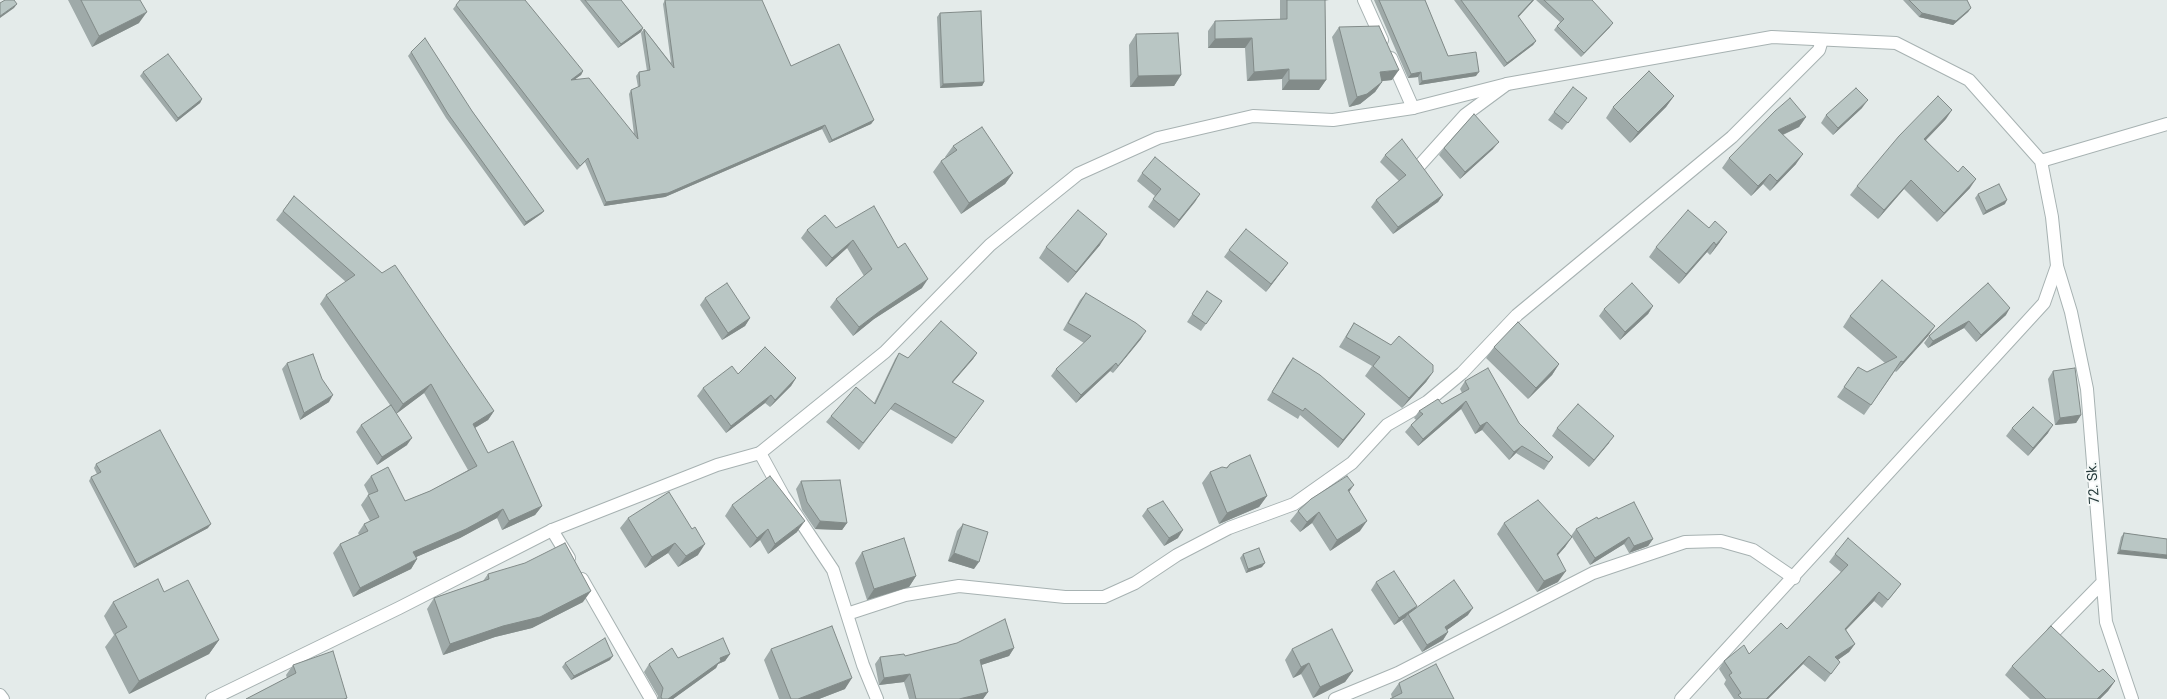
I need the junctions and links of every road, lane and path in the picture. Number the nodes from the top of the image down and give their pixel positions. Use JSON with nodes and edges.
{"nodes":[{"id":1,"x":1364,"y":0,"type":"edge"},
{"id":2,"x":1822,"y":40,"type":"junction"},
{"id":3,"x":1507,"y":84,"type":"junction"},
{"id":4,"x":1414,"y":108,"type":"junction"},
{"id":5,"x":2167,"y":124,"type":"edge"},
{"id":6,"x":2041,"y":161,"type":"junction"},
{"id":7,"x":1420,"y":165,"type":"edge"},
{"id":8,"x":2057,"y":266,"type":"junction"},
{"id":9,"x":760,"y":453,"type":"junction"},
{"id":10,"x":552,"y":530,"type":"junction"},
{"id":11,"x":1794,"y":578,"type":"junction"},
{"id":12,"x":2102,"y":584,"type":"junction"},
{"id":13,"x":847,"y":614,"type":"junction"},
{"id":14,"x":2053,"y":633,"type":"edge"},
{"id":15,"x":0,"y":695,"type":"edge"},
{"id":16,"x":3,"y":699,"type":"edge"},
{"id":17,"x":212,"y":699,"type":"edge"},
{"id":18,"x":651,"y":699,"type":"edge"},
{"id":19,"x":877,"y":699,"type":"edge"},
{"id":20,"x":1335,"y":699,"type":"edge"},
{"id":21,"x":1681,"y":699,"type":"edge"},
{"id":22,"x":2132,"y":699,"type":"edge"}],
"edges":[{"from":1,"to":4,"type":"street"},
{"from":2,"to":3,"type":"street"},
{"from":2,"to":6,"type":"street"},
{"from":2,"to":13,"type":"street"},
{"from":3,"to":4,"type":"street"},
{"from":3,"to":7,"type":"street"},
{"from":4,"to":9,"type":"street"},
{"from":5,"to":6,"type":"street"},
{"from":6,"to":8,"type":"street"},
{"from":8,"to":11,"type":"street"},
{"from":8,"to":12,"type":"street","name":"72. Sk."},
{"from":9,"to":10,"type":"street"},
{"from":9,"to":13,"type":"street"},
{"from":10,"to":17,"type":"street"},
{"from":10,"to":18,"type":"street"},
{"from":11,"to":20,"type":"street"},
{"from":11,"to":21,"type":"street"},
{"from":12,"to":14,"type":"street"},
{"from":12,"to":22,"type":"street","name":"72. Sk."},
{"from":13,"to":19,"type":"street"},
{"from":15,"to":16,"type":"street"}]}
